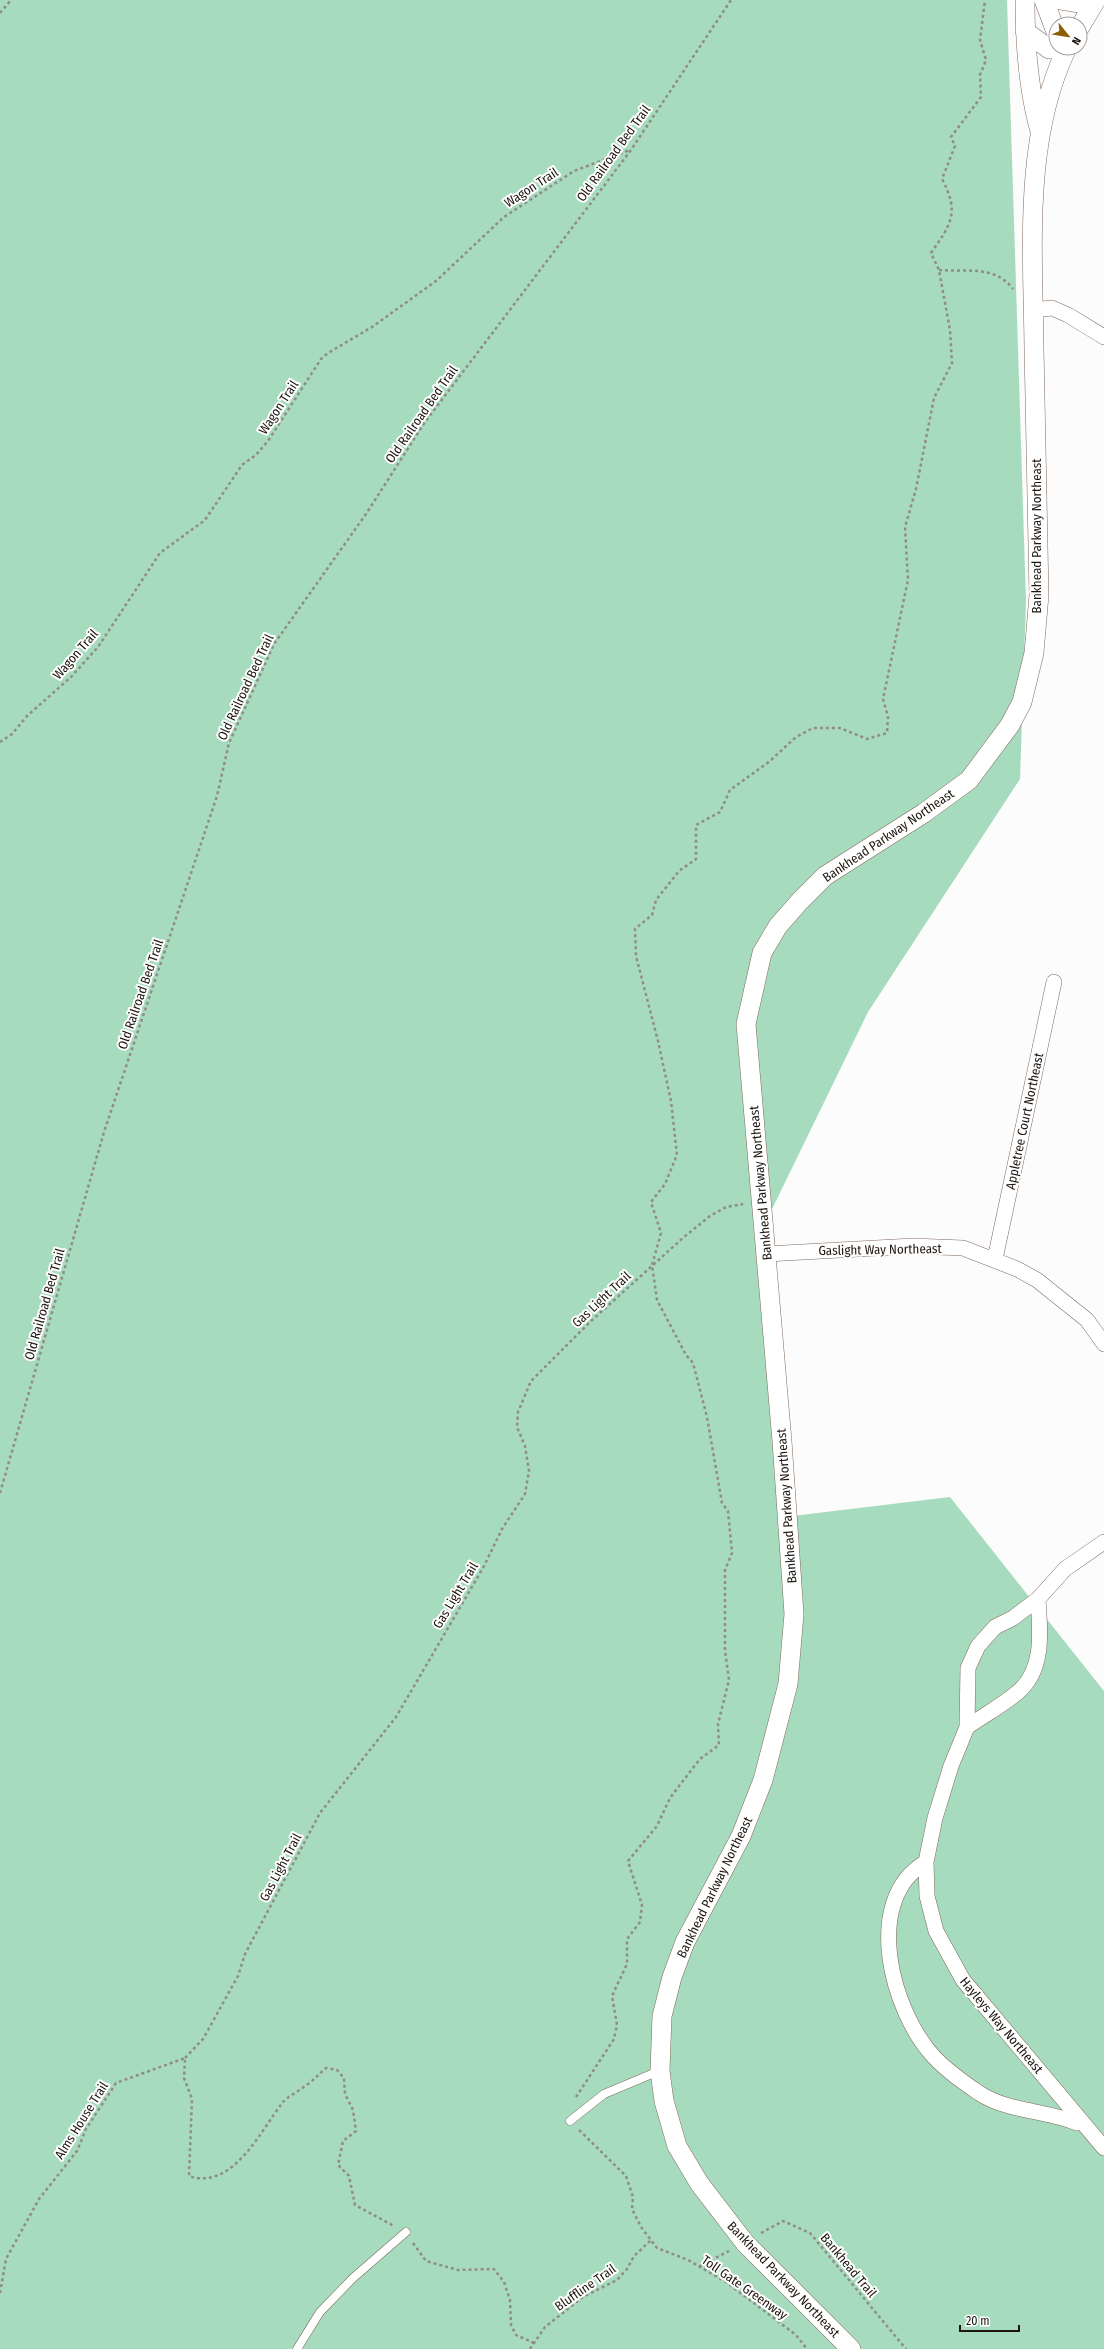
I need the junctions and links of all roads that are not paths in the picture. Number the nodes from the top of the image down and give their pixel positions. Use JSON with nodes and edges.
{"nodes":[{"id":1,"x":1025,"y":0,"type":"edge"},
{"id":2,"x":1044,"y":0,"type":"edge"},
{"id":3,"x":1060,"y":0,"type":"edge"},
{"id":4,"x":1086,"y":0,"type":"edge"},
{"id":5,"x":1096,"y":0,"type":"edge"},
{"id":6,"x":1050,"y":16,"type":"edge"},
{"id":7,"x":1087,"y":16,"type":"edge"},
{"id":8,"x":1025,"y":31,"type":"junction"},
{"id":9,"x":1048,"y":48,"type":"edge"},
{"id":10,"x":1063,"y":56,"type":"edge"},
{"id":11,"x":1040,"y":131,"type":"junction"},
{"id":12,"x":1034,"y":303,"type":"junction"},
{"id":13,"x":1104,"y":337,"type":"edge"},
{"id":14,"x":1054,"y":982,"type":"dead end"},
{"id":15,"x":766,"y":1254,"type":"junction"},
{"id":16,"x":995,"y":1259,"type":"junction"},
{"id":17,"x":1104,"y":1344,"type":"edge"},
{"id":18,"x":1104,"y":1542,"type":"edge"},
{"id":19,"x":1038,"y":1599,"type":"junction"},
{"id":20,"x":967,"y":1727,"type":"junction"},
{"id":21,"x":926,"y":1862,"type":"junction"},
{"id":22,"x":660,"y":2071,"type":"junction"},
{"id":23,"x":570,"y":2121,"type":"road end"},
{"id":24,"x":1080,"y":2121,"type":"junction"},
{"id":25,"x":1104,"y":2148,"type":"edge"},
{"id":26,"x":406,"y":2232,"type":"road end"},
{"id":27,"x":297,"y":2349,"type":"edge"},
{"id":28,"x":851,"y":2349,"type":"edge"}],
"edges":[{"from":1,"to":8,"type":"street"},
{"from":2,"to":6,"type":"street"},
{"from":3,"to":4,"type":"street"},
{"from":5,"to":7,"type":"street"},
{"from":8,"to":9,"type":"street"},
{"from":8,"to":11,"type":"street"},
{"from":10,"to":11,"type":"street","name":"Bankhead Parkway Northeast"},
{"from":11,"to":12,"type":"street","name":"Bankhead Parkway Northeast"},
{"from":12,"to":13,"type":"street"},
{"from":12,"to":15,"type":"street","name":"Bankhead Parkway Northeast"},
{"from":14,"to":16,"type":"street","name":"Appletree Court Northeast"},
{"from":15,"to":16,"type":"street","name":"Gaslight Way Northeast"},
{"from":15,"to":22,"type":"street","name":"Bankhead Parkway Northeast"},
{"from":16,"to":17,"type":"street","name":"Gaslight Way Northeast"},
{"from":18,"to":19,"type":"street","name":"Hayleys Way Northeast"},
{"from":19,"to":20,"type":"street","name":"Hayleys Way Northeast"},
{"from":19,"to":20,"type":"street"},
{"from":20,"to":21,"type":"street","name":"Hayleys Way Northeast"},
{"from":21,"to":24,"type":"street","name":"Hayleys Way Northeast"},
{"from":21,"to":24,"type":"street"},
{"from":22,"to":23,"type":"lane"},
{"from":22,"to":28,"type":"street","name":"Bankhead Parkway Northeast"},
{"from":24,"to":25,"type":"street","name":"Hayleys Way Northeast"},
{"from":26,"to":27,"type":"lane"}]}
